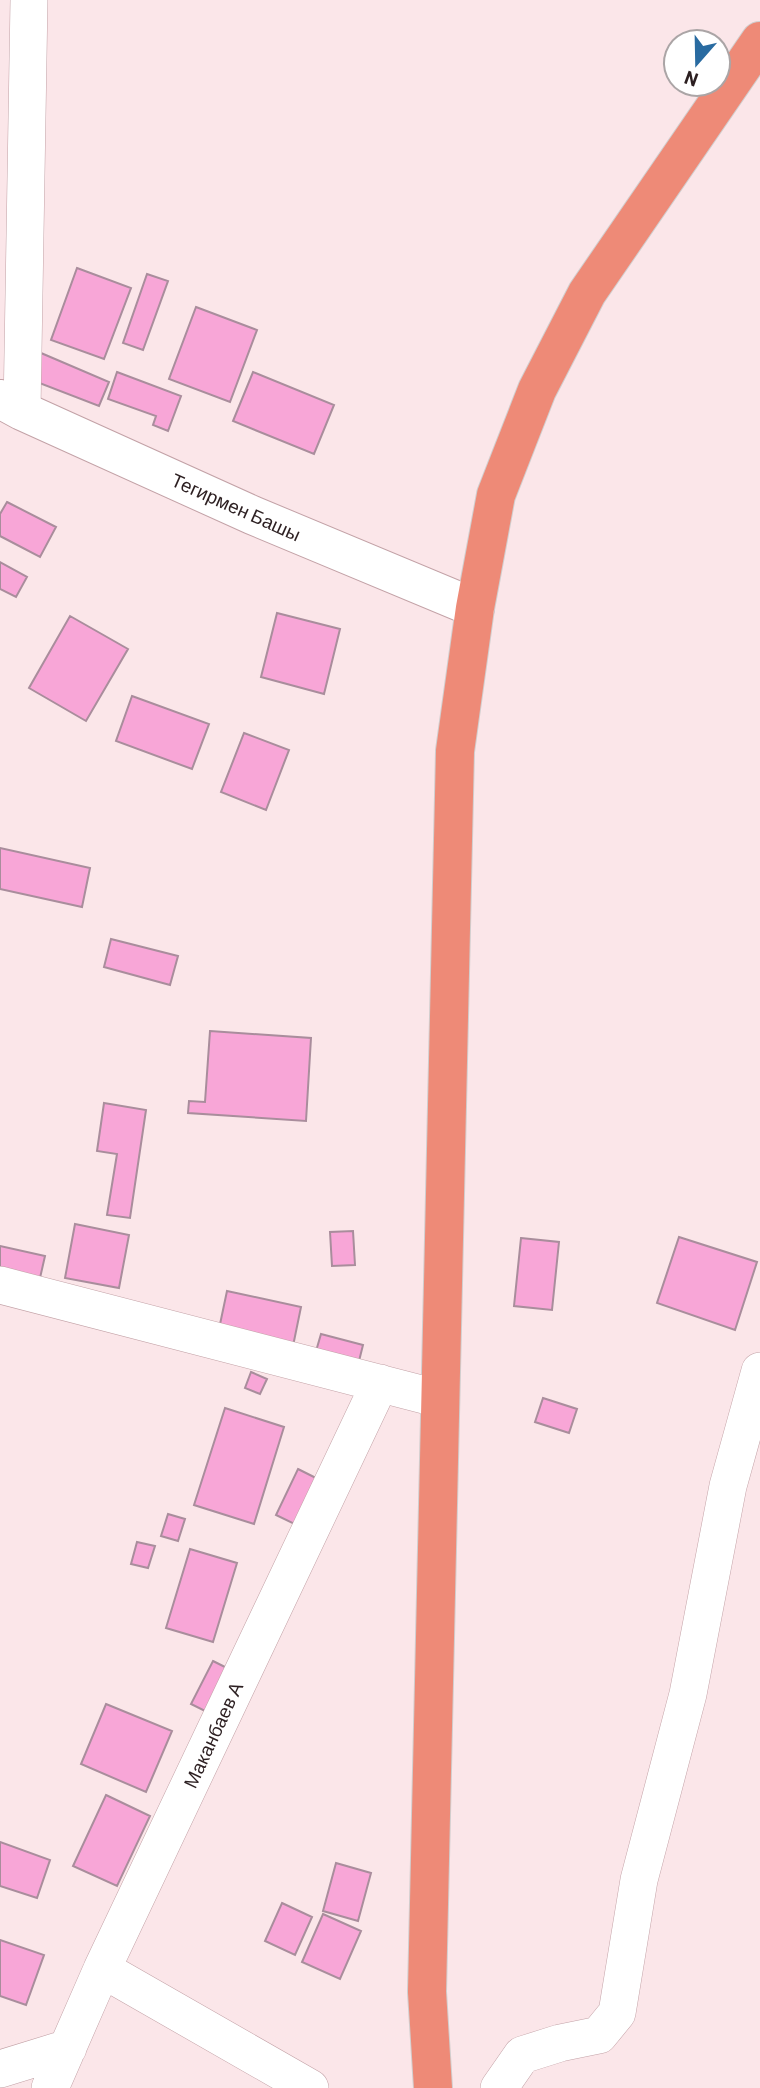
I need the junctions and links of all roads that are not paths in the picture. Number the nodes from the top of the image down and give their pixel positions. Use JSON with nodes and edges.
{"nodes":[{"id":1,"x":29,"y":0,"type":"edge"},
{"id":2,"x":760,"y":41,"type":"edge"},
{"id":3,"x":11,"y":405,"type":"edge"},
{"id":4,"x":475,"y":608,"type":"junction"},
{"id":5,"x":0,"y":1285,"type":"edge"},
{"id":6,"x":760,"y":1371,"type":"edge"},
{"id":7,"x":380,"y":1383,"type":"junction"},
{"id":8,"x":440,"y":1399,"type":"junction"},
{"id":9,"x":102,"y":1969,"type":"junction"},
{"id":10,"x":68,"y":2048,"type":"junction"},
{"id":11,"x":0,"y":2069,"type":"edge"},
{"id":12,"x":50,"y":2088,"type":"edge"},
{"id":13,"x":310,"y":2088,"type":"edge"},
{"id":14,"x":433,"y":2088,"type":"edge"},
{"id":15,"x":499,"y":2088,"type":"edge"}],
"edges":[{"from":1,"to":3,"type":"street"},
{"from":2,"to":4,"type":"highway"},
{"from":3,"to":4,"type":"street","name":"Тегирмен Башы"},
{"from":4,"to":8,"type":"highway"},
{"from":5,"to":7,"type":"street"},
{"from":6,"to":15,"type":"street"},
{"from":7,"to":8,"type":"street"},
{"from":7,"to":9,"type":"street","name":"Маканбаев А"},
{"from":8,"to":14,"type":"highway"},
{"from":9,"to":10,"type":"street","name":"Маканбаев А"},
{"from":9,"to":13,"type":"street"},
{"from":10,"to":11,"type":"street"},
{"from":10,"to":12,"type":"street","name":"Маканбаев А"}]}
